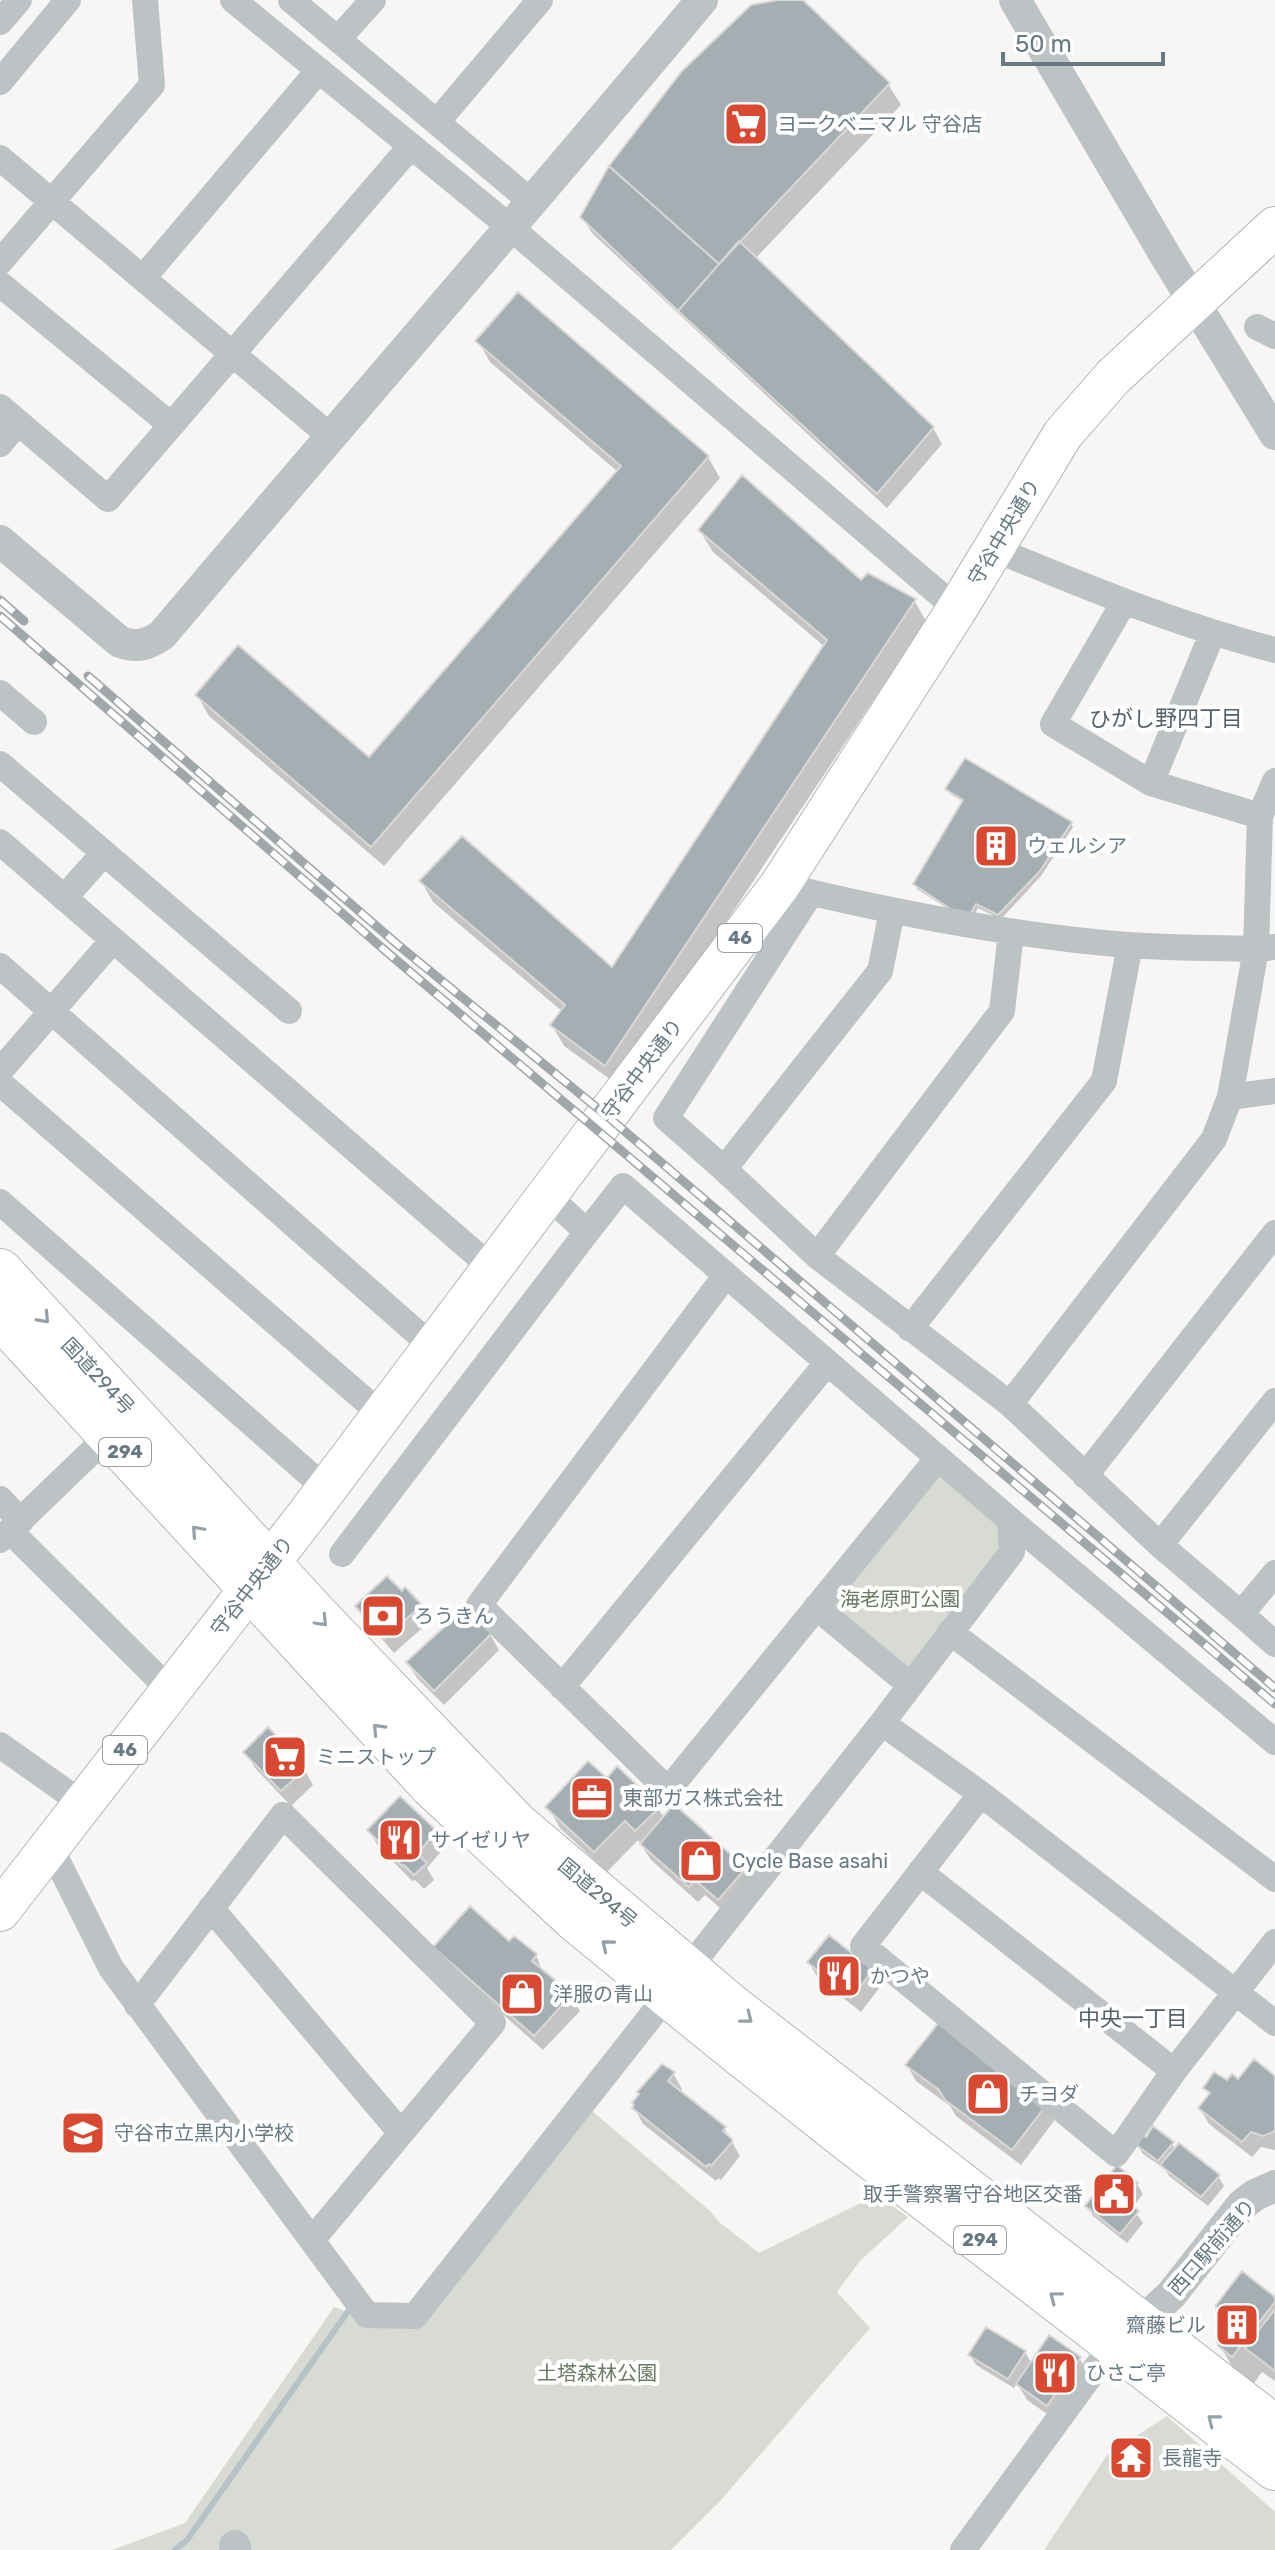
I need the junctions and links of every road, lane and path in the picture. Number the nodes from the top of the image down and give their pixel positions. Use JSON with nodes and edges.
{"nodes":[{"id":1,"x":19,"y":0,"type":"edge"},
{"id":2,"x":68,"y":0,"type":"edge"},
{"id":3,"x":145,"y":0,"type":"edge"},
{"id":4,"x":233,"y":0,"type":"edge"},
{"id":5,"x":291,"y":0,"type":"edge"},
{"id":6,"x":373,"y":0,"type":"edge"},
{"id":7,"x":540,"y":0,"type":"edge"},
{"id":8,"x":702,"y":0,"type":"edge"},
{"id":9,"x":1015,"y":0,"type":"edge"},
{"id":10,"x":0,"y":22,"type":"edge"},
{"id":11,"x":338,"y":39,"type":"junction"},
{"id":12,"x":319,"y":70,"type":"junction"},
{"id":13,"x":0,"y":82,"type":"edge"},
{"id":14,"x":437,"y":122,"type":"junction"},
{"id":15,"x":411,"y":146,"type":"junction"},
{"id":16,"x":0,"y":158,"type":"edge"},
{"id":17,"x":51,"y":201,"type":"junction"},
{"id":18,"x":533,"y":203,"type":"junction"},
{"id":19,"x":1275,"y":227,"type":"edge"},
{"id":20,"x":511,"y":228,"type":"junction"},
{"id":21,"x":0,"y":262,"type":"edge"},
{"id":22,"x":143,"y":278,"type":"junction"},
{"id":23,"x":0,"y":284,"type":"edge"},
{"id":24,"x":1193,"y":303,"type":"junction"},
{"id":25,"x":232,"y":354,"type":"junction"},
{"id":26,"x":9,"y":415,"type":"edge"},
{"id":27,"x":171,"y":425,"type":"junction"},
{"id":28,"x":1275,"y":434,"type":"edge"},
{"id":29,"x":330,"y":436,"type":"junction"},
{"id":30,"x":0,"y":444,"type":"edge"},
{"id":31,"x":0,"y":541,"type":"edge"},
{"id":32,"x":994,"y":549,"type":"junction"},
{"id":33,"x":1124,"y":602,"type":"junction"},
{"id":34,"x":957,"y":609,"type":"junction"},
{"id":35,"x":1212,"y":634,"type":"junction"},
{"id":36,"x":1275,"y":650,"type":"edge"},
{"id":37,"x":0,"y":693,"type":"edge"},
{"id":38,"x":34,"y":722,"type":"dead end"},
{"id":39,"x":0,"y":764,"type":"edge"},
{"id":40,"x":1275,"y":781,"type":"edge"},
{"id":41,"x":1151,"y":783,"type":"junction"},
{"id":42,"x":1260,"y":816,"type":"junction"},
{"id":43,"x":0,"y":842,"type":"edge"},
{"id":44,"x":104,"y":853,"type":"junction"},
{"id":45,"x":796,"y":889,"type":"junction"},
{"id":46,"x":64,"y":898,"type":"junction"},
{"id":47,"x":892,"y":911,"type":"junction"},
{"id":48,"x":1011,"y":933,"type":"junction"},
{"id":49,"x":113,"y":940,"type":"junction"},
{"id":50,"x":1130,"y":945,"type":"junction"},
{"id":51,"x":1266,"y":948,"type":"edge"},
{"id":52,"x":0,"y":966,"type":"edge"},
{"id":53,"x":51,"y":1011,"type":"junction"},
{"id":54,"x":289,"y":1011,"type":"dead end"},
{"id":55,"x":0,"y":1071,"type":"edge"},
{"id":56,"x":0,"y":1083,"type":"edge"},
{"id":57,"x":1275,"y":1091,"type":"edge"},
{"id":58,"x":1230,"y":1097,"type":"junction"},
{"id":59,"x":724,"y":1169,"type":"junction"},
{"id":60,"x":547,"y":1195,"type":"junction"},
{"id":61,"x":0,"y":1202,"type":"edge"},
{"id":62,"x":587,"y":1232,"type":"junction"},
{"id":63,"x":1275,"y":1233,"type":"edge"},
{"id":64,"x":817,"y":1256,"type":"junction"},
{"id":65,"x":492,"y":1268,"type":"junction"},
{"id":66,"x":0,"y":1271,"type":"edge"},
{"id":67,"x":726,"y":1275,"type":"junction"},
{"id":68,"x":0,"y":1316,"type":"edge"},
{"id":69,"x":910,"y":1329,"type":"junction"},
{"id":70,"x":433,"y":1347,"type":"junction"},
{"id":71,"x":827,"y":1363,"type":"junction"},
{"id":72,"x":1275,"y":1401,"type":"edge"},
{"id":73,"x":1010,"y":1404,"type":"junction"},
{"id":74,"x":382,"y":1415,"type":"junction"},
{"id":75,"x":109,"y":1435,"type":"junction"},
{"id":76,"x":938,"y":1458,"type":"junction"},
{"id":77,"x":1085,"y":1476,"type":"junction"},
{"id":78,"x":325,"y":1488,"type":"junction"},
{"id":79,"x":0,"y":1499,"type":"edge"},
{"id":80,"x":1010,"y":1520,"type":"junction"},
{"id":81,"x":10,"y":1531,"type":"edge"},
{"id":82,"x":1160,"y":1545,"type":"junction"},
{"id":83,"x":342,"y":1554,"type":"dead end"},
{"id":84,"x":1275,"y":1573,"type":"edge"},
{"id":85,"x":259,"y":1577,"type":"junction"},
{"id":86,"x":816,"y":1607,"type":"junction"},
{"id":87,"x":1241,"y":1614,"type":"junction"},
{"id":88,"x":950,"y":1632,"type":"junction"},
{"id":89,"x":1275,"y":1644,"type":"edge"},
{"id":90,"x":910,"y":1685,"type":"junction"},
{"id":91,"x":562,"y":1687,"type":"junction"},
{"id":92,"x":170,"y":1690,"type":"junction"},
{"id":93,"x":882,"y":1723,"type":"junction"},
{"id":94,"x":1275,"y":1742,"type":"edge"},
{"id":95,"x":0,"y":1745,"type":"edge"},
{"id":96,"x":981,"y":1794,"type":"junction"},
{"id":97,"x":83,"y":1804,"type":"junction"},
{"id":98,"x":50,"y":1846,"type":"junction"},
{"id":99,"x":920,"y":1872,"type":"junction"},
{"id":100,"x":1275,"y":1879,"type":"edge"},
{"id":101,"x":211,"y":1908,"type":"junction"},
{"id":102,"x":0,"y":1911,"type":"edge"},
{"id":103,"x":1275,"y":1942,"type":"edge"},
{"id":104,"x":677,"y":1982,"type":"junction"},
{"id":105,"x":1236,"y":1994,"type":"junction"},
{"id":106,"x":137,"y":2005,"type":"junction"},
{"id":107,"x":1275,"y":2023,"type":"edge"},
{"id":108,"x":1174,"y":2071,"type":"junction"},
{"id":109,"x":401,"y":2133,"type":"junction"},
{"id":110,"x":1275,"y":2186,"type":"edge"},
{"id":111,"x":312,"y":2240,"type":"junction"},
{"id":112,"x":1128,"y":2334,"type":"junction"},
{"id":113,"x":1275,"y":2428,"type":"edge"},
{"id":114,"x":1275,"y":2468,"type":"edge"},
{"id":115,"x":963,"y":2550,"type":"edge"}],
"edges":[{"from":1,"to":10,"type":"street"},
{"from":2,"to":13,"type":"street"},
{"from":3,"to":17,"type":"street"},
{"from":4,"to":12,"type":"street"},
{"from":5,"to":11,"type":"street"},
{"from":6,"to":11,"type":"street"},
{"from":7,"to":14,"type":"street"},
{"from":8,"to":18,"type":"street"},
{"from":9,"to":24,"type":"street"},
{"from":11,"to":14,"type":"street"},
{"from":12,"to":15,"type":"street"},
{"from":12,"to":22,"type":"street"},
{"from":14,"to":18,"type":"street"},
{"from":15,"to":20,"type":"street"},
{"from":15,"to":25,"type":"street"},
{"from":16,"to":17,"type":"street"},
{"from":17,"to":21,"type":"street"},
{"from":17,"to":22,"type":"street"},
{"from":18,"to":20,"type":"street"},
{"from":19,"to":24,"type":"main road","name":"守谷中央通り","number":"46"},
{"from":20,"to":29,"type":"street"},
{"from":20,"to":34,"type":"street"},
{"from":22,"to":25,"type":"street"},
{"from":23,"to":27,"type":"street"},
{"from":24,"to":28,"type":"street"},
{"from":24,"to":32,"type":"main road","name":"守谷中央通り","number":"46"},
{"from":25,"to":27,"type":"street"},
{"from":25,"to":29,"type":"street"},
{"from":26,"to":27,"type":"street"},
{"from":26,"to":30,"type":"street"},
{"from":29,"to":31,"type":"street"},
{"from":32,"to":33,"type":"street"},
{"from":32,"to":34,"type":"main road","name":"守谷中央通り","number":"46"},
{"from":33,"to":35,"type":"street"},
{"from":33,"to":41,"type":"street"},
{"from":34,"to":45,"type":"main road","name":"守谷中央通り","number":"46"},
{"from":35,"to":36,"type":"street"},
{"from":35,"to":41,"type":"street"},
{"from":37,"to":38,"type":"street"},
{"from":39,"to":44,"type":"street"},
{"from":40,"to":42,"type":"street"},
{"from":41,"to":42,"type":"street"},
{"from":42,"to":51,"type":"street"},
{"from":43,"to":46,"type":"street"},
{"from":44,"to":46,"type":"street"},
{"from":44,"to":54,"type":"street"},
{"from":45,"to":47,"type":"street"},
{"from":45,"to":59,"type":"street"},
{"from":45,"to":60,"type":"main road","name":"守谷中央通り","number":"46"},
{"from":46,"to":49,"type":"street"},
{"from":47,"to":48,"type":"street"},
{"from":47,"to":59,"type":"street"},
{"from":48,"to":50,"type":"street"},
{"from":48,"to":64,"type":"street"},
{"from":49,"to":53,"type":"street"},
{"from":49,"to":65,"type":"street"},
{"from":50,"to":51,"type":"street"},
{"from":50,"to":69,"type":"street"},
{"from":51,"to":58,"type":"street"},
{"from":52,"to":53,"type":"street"},
{"from":53,"to":55,"type":"street"},
{"from":53,"to":70,"type":"street"},
{"from":56,"to":74,"type":"street"},
{"from":57,"to":58,"type":"street"},
{"from":58,"to":73,"type":"street"},
{"from":59,"to":64,"type":"street"},
{"from":60,"to":62,"type":"street"},
{"from":60,"to":65,"type":"main road","name":"守谷中央通り","number":"46"},
{"from":61,"to":78,"type":"street"},
{"from":62,"to":67,"type":"street"},
{"from":62,"to":83,"type":"street"},
{"from":63,"to":77,"type":"street"},
{"from":64,"to":69,"type":"street"},
{"from":65,"to":70,"type":"main road","name":"守谷中央通り","number":"46"},
{"from":66,"to":85,"type":"highway","name":"国道294号","number":"294","one_way":true},
{"from":67,"to":71,"type":"street"},
{"from":67,"to":91,"type":"street"},
{"from":68,"to":75,"type":"highway","name":"国道294号","number":"294"},
{"from":69,"to":73,"type":"street"},
{"from":70,"to":74,"type":"main road","name":"守谷中央通り","number":"46"},
{"from":71,"to":76,"type":"street"},
{"from":71,"to":91,"type":"street"},
{"from":72,"to":82,"type":"street"},
{"from":73,"to":77,"type":"street"},
{"from":74,"to":78,"type":"main road","name":"守谷中央通り","number":"46"},
{"from":75,"to":81,"type":"street"},
{"from":85,"to":75,"type":"highway","name":"国道294号","number":"294","one_way":true},
{"from":76,"to":80,"type":"street"},
{"from":76,"to":86,"type":"street"},
{"from":77,"to":82,"type":"street"},
{"from":78,"to":85,"type":"main road","name":"守谷中央通り","number":"46"},
{"from":79,"to":81,"type":"street"},
{"from":80,"to":88,"type":"street"},
{"from":80,"to":94,"type":"street"},
{"from":81,"to":92,"type":"street"},
{"from":82,"to":87,"type":"street"},
{"from":84,"to":87,"type":"street"},
{"from":85,"to":92,"type":"main road","name":"守谷中央通り","number":"46"},
{"from":85,"to":104,"type":"highway","name":"国道294号","number":"294"},
{"from":86,"to":90,"type":"street"},
{"from":86,"to":91,"type":"street"},
{"from":87,"to":89,"type":"street"},
{"from":88,"to":90,"type":"street"},
{"from":88,"to":100,"type":"street"},
{"from":90,"to":93,"type":"street"},
{"from":92,"to":97,"type":"main road","name":"守谷中央通り","number":"46"},
{"from":93,"to":96,"type":"street"},
{"from":93,"to":104,"type":"street"},
{"from":95,"to":97,"type":"street"},
{"from":96,"to":99,"type":"street"},
{"from":96,"to":105,"type":"street"},
{"from":97,"to":98,"type":"main road","name":"守谷中央通り","number":"46"},
{"from":98,"to":102,"type":"main road","name":"守谷中央通り","number":"46"},
{"from":98,"to":106,"type":"street"},
{"from":99,"to":108,"type":"street"},
{"from":99,"to":108,"type":"street"},
{"from":101,"to":106,"type":"street"},
{"from":101,"to":109,"type":"street"},
{"from":101,"to":109,"type":"street"},
{"from":103,"to":105,"type":"street"},
{"from":104,"to":111,"type":"street"},
{"from":104,"to":112,"type":"highway","name":"国道294号","number":"294"},
{"from":105,"to":107,"type":"street"},
{"from":105,"to":108,"type":"street"},
{"from":106,"to":111,"type":"street"},
{"from":109,"to":111,"type":"street"},
{"from":110,"to":112,"type":"street","name":"西口駅前通り"},
{"from":112,"to":113,"type":"highway","name":"国道294号","number":"294"},
{"from":114,"to":112,"type":"highway","name":"国道294号","number":"294","one_way":true},
{"from":112,"to":115,"type":"street"}]}
